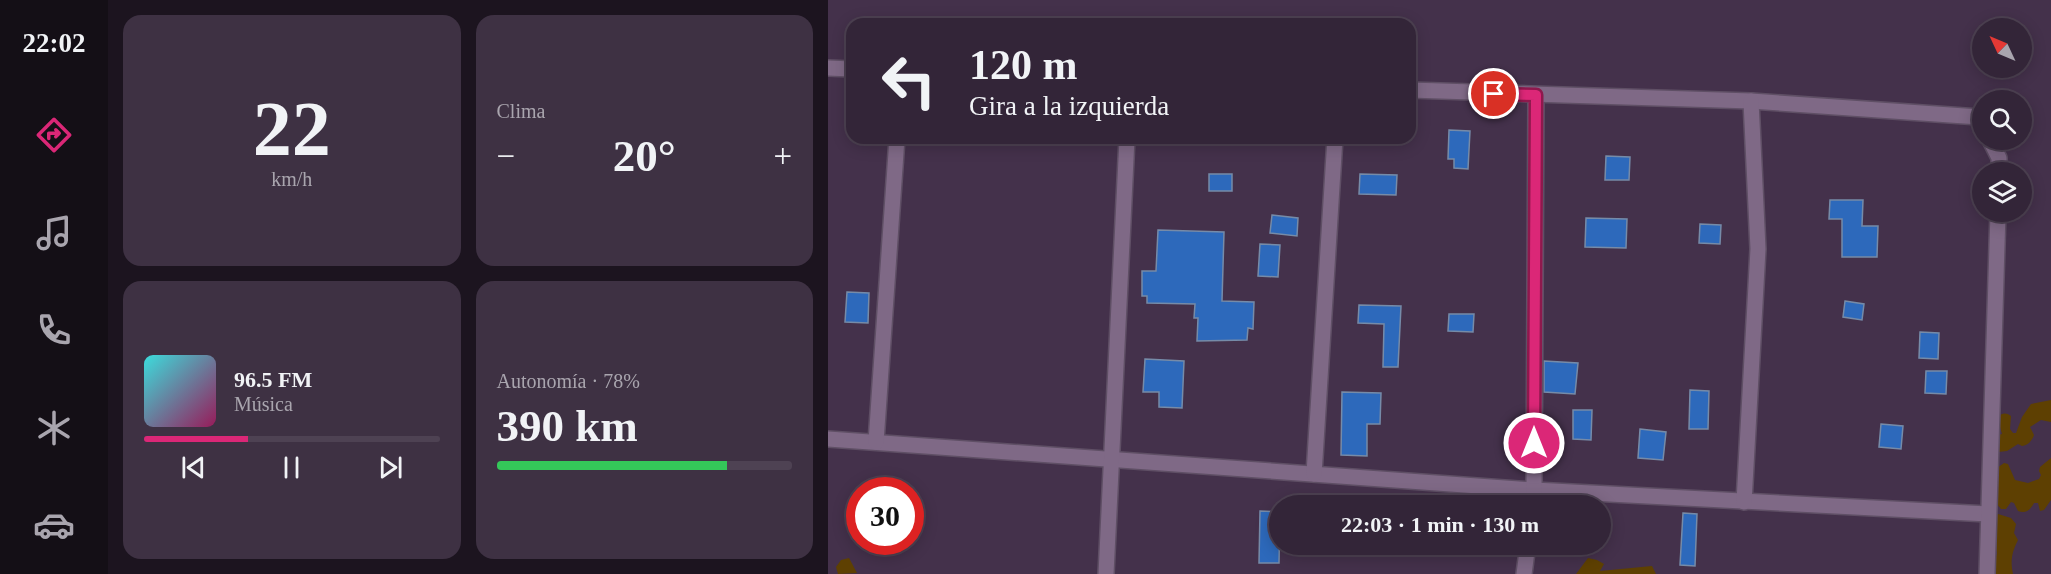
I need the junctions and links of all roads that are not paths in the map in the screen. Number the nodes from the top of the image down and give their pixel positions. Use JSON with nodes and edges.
{"nodes":[{"id":1,"x":828,"y":68,"type":"edge"},
{"id":2,"x":846,"y":69,"type":"edge"},
{"id":3,"x":1416,"y":90,"type":"edge"},
{"id":4,"x":1536,"y":95,"type":"junction"},
{"id":5,"x":1751,"y":101,"type":"junction"},
{"id":6,"x":1972,"y":117,"type":"edge"},
{"id":7,"x":897,"y":144,"type":"edge"},
{"id":8,"x":1127,"y":144,"type":"edge"},
{"id":9,"x":1335,"y":144,"type":"edge"},
{"id":10,"x":1998,"y":222,"type":"edge"},
{"id":11,"x":828,"y":439,"type":"edge"},
{"id":12,"x":876,"y":442,"type":"junction"},
{"id":13,"x":1112,"y":459,"type":"junction"},
{"id":14,"x":1314,"y":474,"type":"junction"},
{"id":15,"x":1534,"y":490,"type":"junction"},
{"id":16,"x":1533,"y":495,"type":"edge"},
{"id":17,"x":1744,"y":502,"type":"junction"},
{"id":18,"x":1988,"y":514,"type":"junction"},
{"id":19,"x":1526,"y":555,"type":"edge"},
{"id":20,"x":1106,"y":574,"type":"edge"},
{"id":21,"x":1524,"y":574,"type":"edge"},
{"id":22,"x":1987,"y":574,"type":"edge"}],
"edges":[{"from":1,"to":2,"type":"street"},
{"from":3,"to":4,"type":"street"},
{"from":4,"to":5,"type":"street"},
{"from":4,"to":15,"type":"street"},
{"from":5,"to":6,"type":"street"},
{"from":5,"to":17,"type":"street"},
{"from":7,"to":12,"type":"street"},
{"from":8,"to":13,"type":"street"},
{"from":9,"to":14,"type":"street"},
{"from":10,"to":18,"type":"street"},
{"from":11,"to":12,"type":"street"},
{"from":12,"to":13,"type":"street"},
{"from":13,"to":14,"type":"street"},
{"from":13,"to":20,"type":"street"},
{"from":14,"to":15,"type":"street"},
{"from":15,"to":16,"type":"street"},
{"from":15,"to":17,"type":"street"},
{"from":17,"to":18,"type":"street"},
{"from":18,"to":22,"type":"street"},
{"from":19,"to":21,"type":"street"}]}
